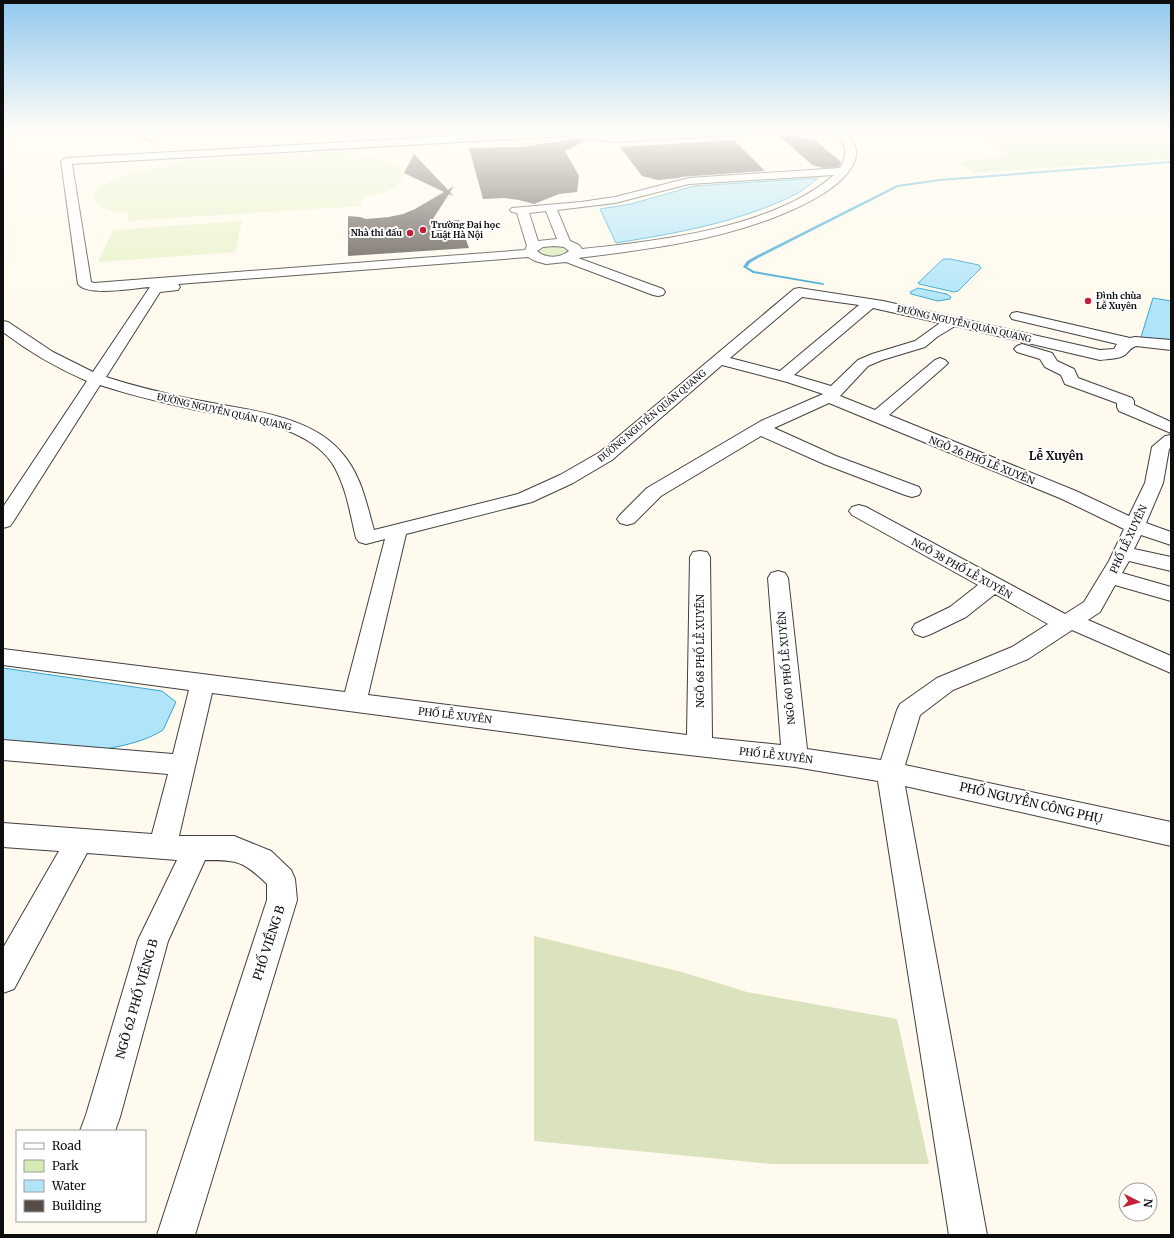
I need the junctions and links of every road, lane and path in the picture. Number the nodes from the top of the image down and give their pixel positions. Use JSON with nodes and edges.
{"nodes":[{"id":1,"x":71,"y":190,"type":"edge"},
{"id":2,"x":655,"y":190,"type":"edge"},
{"id":3,"x":823,"y":190,"type":"edge"},
{"id":4,"x":550,"y":208,"type":"junction"},
{"id":5,"x":565,"y":243,"type":"junction"},
{"id":6,"x":532,"y":250,"type":"junction"},
{"id":7,"x":571,"y":256,"type":"junction"},
{"id":8,"x":177,"y":286,"type":"dead end"},
{"id":9,"x":658,"y":292,"type":"dead end"},
{"id":10,"x":870,"y":303,"type":"junction"},
{"id":11,"x":1016,"y":316,"type":"dead end"},
{"id":12,"x":953,"y":321,"type":"junction"},
{"id":13,"x":3,"y":325,"type":"edge"},
{"id":14,"x":1129,"y":342,"type":"junction"},
{"id":15,"x":1171,"y":345,"type":"edge"},
{"id":16,"x":1014,"y":347,"type":"dead end"},
{"id":17,"x":719,"y":360,"type":"junction"},
{"id":18,"x":940,"y":363,"type":"dead end"},
{"id":19,"x":783,"y":376,"type":"junction"},
{"id":20,"x":98,"y":379,"type":"junction"},
{"id":21,"x":831,"y":394,"type":"junction"},
{"id":22,"x":877,"y":417,"type":"junction"},
{"id":23,"x":1171,"y":428,"type":"edge"},
{"id":24,"x":761,"y":429,"type":"junction"},
{"id":25,"x":1167,"y":453,"type":"edge"},
{"id":26,"x":1163,"y":486,"type":"edge"},
{"id":27,"x":912,"y":491,"type":"dead end"},
{"id":28,"x":860,"y":511,"type":"dead end"},
{"id":29,"x":627,"y":520,"type":"dead end"},
{"id":30,"x":3,"y":522,"type":"edge"},
{"id":31,"x":1134,"y":526,"type":"junction"},
{"id":32,"x":397,"y":530,"type":"junction"},
{"id":33,"x":1171,"y":539,"type":"edge"},
{"id":34,"x":1123,"y":553,"type":"junction"},
{"id":35,"x":700,"y":557,"type":"dead end"},
{"id":36,"x":1171,"y":564,"type":"edge"},
{"id":37,"x":778,"y":578,"type":"dead end"},
{"id":38,"x":1110,"y":578,"type":"junction"},
{"id":39,"x":993,"y":585,"type":"junction"},
{"id":40,"x":1171,"y":594,"type":"edge"},
{"id":41,"x":1068,"y":623,"type":"junction"},
{"id":42,"x":923,"y":629,"type":"dead end"},
{"id":43,"x":3,"y":657,"type":"edge"},
{"id":44,"x":1171,"y":666,"type":"edge"},
{"id":45,"x":203,"y":682,"type":"junction"},
{"id":46,"x":354,"y":702,"type":"junction"},
{"id":47,"x":699,"y":746,"type":"junction"},
{"id":48,"x":3,"y":750,"type":"edge"},
{"id":49,"x":794,"y":757,"type":"junction"},
{"id":50,"x":183,"y":765,"type":"junction"},
{"id":51,"x":890,"y":772,"type":"junction"},
{"id":52,"x":1171,"y":834,"type":"edge"},
{"id":53,"x":3,"y":835,"type":"edge"},
{"id":54,"x":80,"y":840,"type":"junction"},
{"id":55,"x":163,"y":846,"type":"junction"},
{"id":56,"x":197,"y":848,"type":"junction"},
{"id":57,"x":3,"y":978,"type":"edge"},
{"id":58,"x":97,"y":1130,"type":"edge"},
{"id":59,"x":176,"y":1235,"type":"edge"},
{"id":60,"x":968,"y":1235,"type":"edge"}],
"edges":[{"from":1,"to":6,"type":"street"},
{"from":2,"to":4,"type":"street"},
{"from":3,"to":7,"type":"street"},
{"from":4,"to":5,"type":"street"},
{"from":4,"to":6,"type":"street"},
{"from":5,"to":6,"type":"street"},
{"from":5,"to":7,"type":"street"},
{"from":6,"to":7,"type":"street"},
{"from":7,"to":9,"type":"street"},
{"from":8,"to":20,"type":"street"},
{"from":10,"to":12,"type":"street","name":"ĐƯỜNG NGUYỄN QUÁN QUANG"},
{"from":10,"to":17,"type":"street","name":"ĐƯỜNG NGUYỄN QUÁN QUANG"},
{"from":10,"to":19,"type":"street"},
{"from":11,"to":14,"type":"street"},
{"from":12,"to":14,"type":"street","name":"ĐƯỜNG NGUYỄN QUÁN QUANG"},
{"from":12,"to":21,"type":"street"},
{"from":13,"to":20,"type":"street","name":"ĐƯỜNG NGUYỄN QUÁN QUANG"},
{"from":14,"to":15,"type":"street"},
{"from":16,"to":23,"type":"street"},
{"from":17,"to":19,"type":"street","name":"NGÕ 26 PHỐ LỄ XUYÊN"},
{"from":17,"to":32,"type":"street","name":"ĐƯỜNG NGUYỄN QUÁN QUANG"},
{"from":18,"to":22,"type":"street"},
{"from":19,"to":21,"type":"street","name":"NGÕ 26 PHỐ LỄ XUYÊN"},
{"from":20,"to":30,"type":"street"},
{"from":20,"to":32,"type":"street","name":"ĐƯỜNG NGUYỄN QUÁN QUANG"},
{"from":21,"to":22,"type":"street","name":"NGÕ 26 PHỐ LỄ XUYÊN"},
{"from":21,"to":24,"type":"street"},
{"from":22,"to":31,"type":"street","name":"NGÕ 26 PHỐ LỄ XUYÊN"},
{"from":24,"to":27,"type":"street"},
{"from":24,"to":29,"type":"street"},
{"from":25,"to":26,"type":"street","name":"PHỐ LỄ XUYÊN"},
{"from":26,"to":31,"type":"street","name":"PHỐ LỄ XUYÊN"},
{"from":28,"to":39,"type":"street","name":"NGÕ 38 PHỐ LỄ XUYÊN"},
{"from":31,"to":33,"type":"street","name":"NGÕ 26 PHỐ LỄ XUYÊN"},
{"from":31,"to":34,"type":"street","name":"PHỐ LỄ XUYÊN"},
{"from":32,"to":46,"type":"street"},
{"from":34,"to":36,"type":"street"},
{"from":34,"to":38,"type":"street","name":"PHỐ LỄ XUYÊN"},
{"from":35,"to":47,"type":"street","name":"NGÕ 68 PHỐ LỄ XUYÊN"},
{"from":37,"to":49,"type":"street","name":"NGÕ 60 PHỐ LỄ XUYÊN"},
{"from":38,"to":40,"type":"street"},
{"from":38,"to":41,"type":"street","name":"PHỐ LỄ XUYÊN"},
{"from":39,"to":41,"type":"street","name":"NGÕ 38 PHỐ LỄ XUYÊN"},
{"from":39,"to":42,"type":"street"},
{"from":41,"to":44,"type":"street","name":"NGÕ 38 PHỐ LỄ XUYÊN"},
{"from":41,"to":51,"type":"street","name":"PHỐ LỄ XUYÊN"},
{"from":43,"to":45,"type":"street","name":"PHỐ LỄ XUYÊN"},
{"from":45,"to":46,"type":"street","name":"PHỐ LỄ XUYÊN"},
{"from":45,"to":50,"type":"street"},
{"from":46,"to":47,"type":"street","name":"PHỐ LỄ XUYÊN"},
{"from":47,"to":49,"type":"street","name":"PHỐ LỄ XUYÊN"},
{"from":48,"to":50,"type":"street"},
{"from":49,"to":51,"type":"street","name":"PHỐ LỄ XUYÊN"},
{"from":50,"to":55,"type":"street"},
{"from":51,"to":52,"type":"street","name":"PHỐ NGUYỄN CÔNG PHỤ"},
{"from":51,"to":60,"type":"street"},
{"from":53,"to":54,"type":"street","name":"PHỐ VIỀNG B"},
{"from":54,"to":55,"type":"street","name":"PHỐ VIỀNG B"},
{"from":54,"to":57,"type":"street"},
{"from":55,"to":56,"type":"street","name":"PHỐ VIỀNG B"},
{"from":56,"to":58,"type":"street","name":"NGÕ 62 PHỐ VIỀNG B"},
{"from":56,"to":59,"type":"street","name":"PHỐ VIỀNG B"}]}
